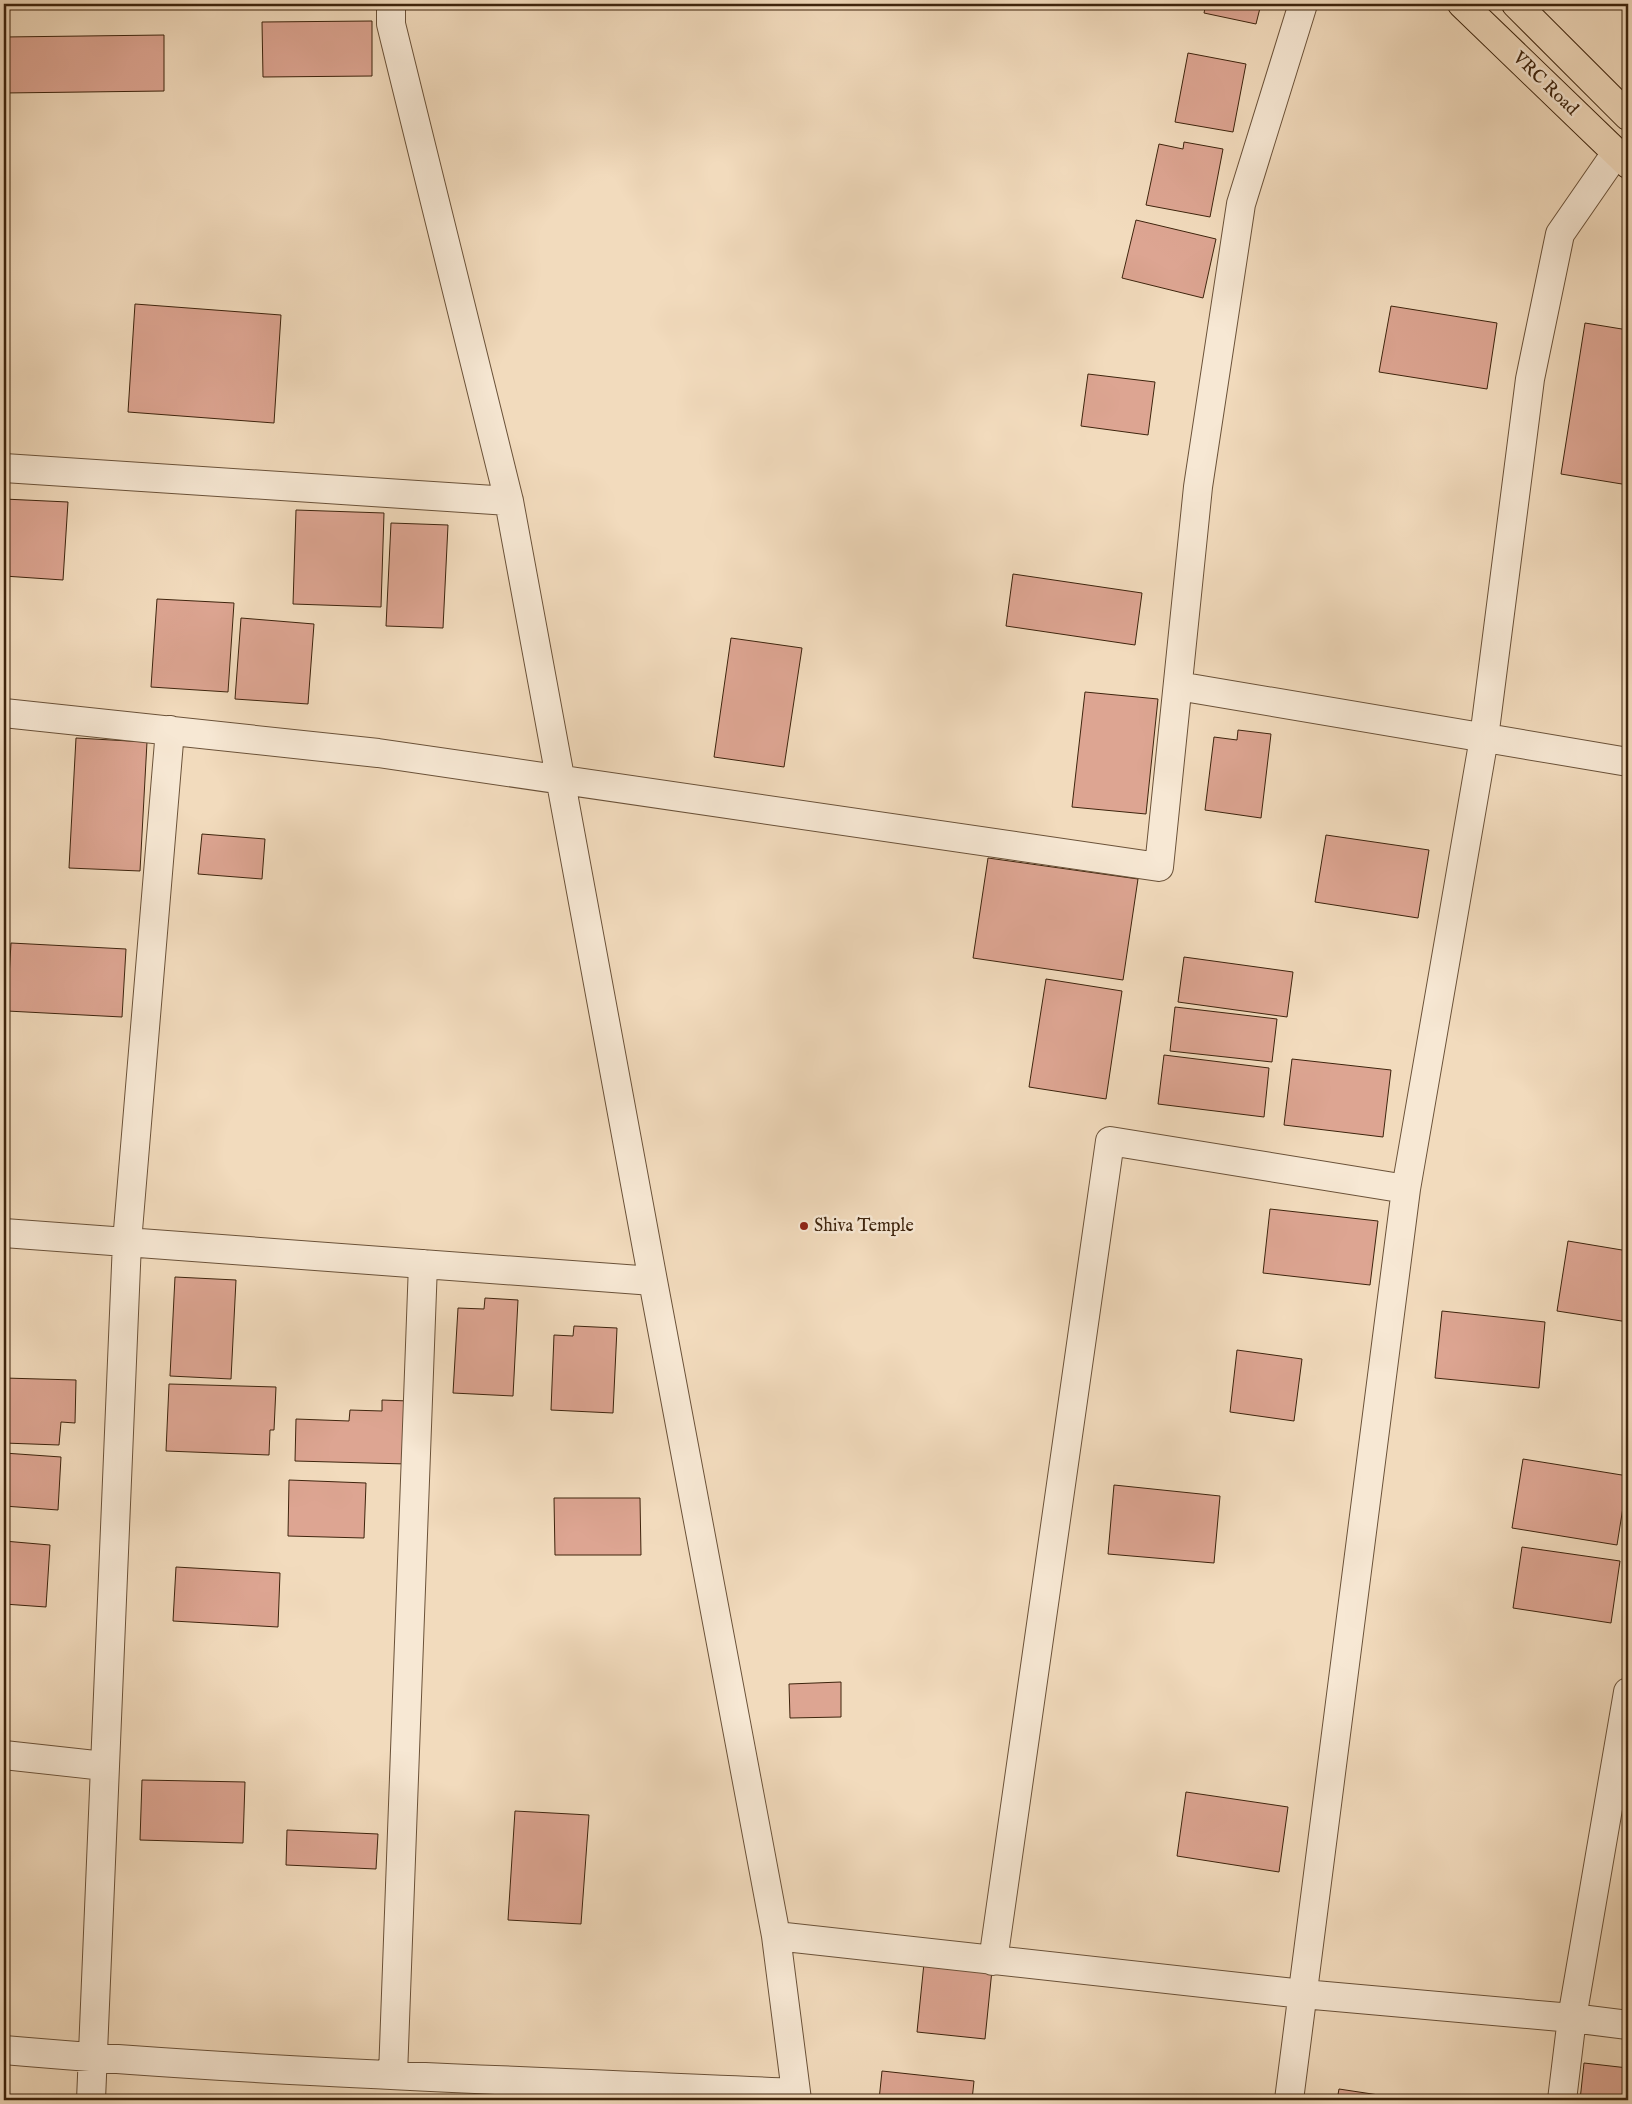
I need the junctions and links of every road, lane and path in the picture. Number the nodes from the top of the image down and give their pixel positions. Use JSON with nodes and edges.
{"nodes":[{"id":1,"x":390,"y":4,"type":"edge"},
{"id":2,"x":1303,"y":4,"type":"edge"},
{"id":3,"x":1462,"y":4,"type":"edge"},
{"id":4,"x":1516,"y":4,"type":"edge"},
{"id":5,"x":1628,"y":116,"type":"edge"},
{"id":6,"x":1622,"y":158,"type":"edge"},
{"id":7,"x":4,"y":468,"type":"edge"},
{"id":8,"x":509,"y":501,"type":"junction"},
{"id":9,"x":1178,"y":686,"type":"junction"},
{"id":10,"x":4,"y":713,"type":"edge"},
{"id":11,"x":170,"y":730,"type":"junction"},
{"id":12,"x":1484,"y":738,"type":"junction"},
{"id":13,"x":1628,"y":762,"type":"edge"},
{"id":14,"x":560,"y":779,"type":"junction"},
{"id":15,"x":1406,"y":1188,"type":"junction"},
{"id":16,"x":4,"y":1233,"type":"edge"},
{"id":17,"x":127,"y":1242,"type":"junction"},
{"id":18,"x":423,"y":1264,"type":"junction"},
{"id":19,"x":653,"y":1281,"type":"junction"},
{"id":20,"x":1628,"y":1692,"type":"edge"},
{"id":21,"x":4,"y":1755,"type":"edge"},
{"id":22,"x":104,"y":1766,"type":"junction"},
{"id":23,"x":776,"y":1936,"type":"junction"},
{"id":24,"x":992,"y":1961,"type":"junction"},
{"id":25,"x":1303,"y":1994,"type":"junction"},
{"id":26,"x":1572,"y":2018,"type":"junction"},
{"id":27,"x":1628,"y":2025,"type":"edge"},
{"id":28,"x":4,"y":2050,"type":"edge"},
{"id":29,"x":92,"y":2057,"type":"junction"},
{"id":30,"x":393,"y":2075,"type":"junction"},
{"id":31,"x":796,"y":2097,"type":"edge"},
{"id":32,"x":91,"y":2100,"type":"edge"},
{"id":33,"x":1288,"y":2100,"type":"edge"},
{"id":34,"x":1562,"y":2100,"type":"edge"}],
"edges":[{"from":1,"to":8,"type":"street"},
{"from":2,"to":9,"type":"street"},
{"from":3,"to":6,"type":"main road","name":"VRC Road"},
{"from":4,"to":5,"type":"main road"},
{"from":6,"to":12,"type":"street"},
{"from":7,"to":8,"type":"street"},
{"from":8,"to":14,"type":"street"},
{"from":9,"to":12,"type":"street"},
{"from":9,"to":14,"type":"street"},
{"from":10,"to":11,"type":"street"},
{"from":11,"to":14,"type":"street"},
{"from":11,"to":17,"type":"street"},
{"from":12,"to":13,"type":"street"},
{"from":12,"to":15,"type":"street"},
{"from":14,"to":19,"type":"street"},
{"from":15,"to":24,"type":"street"},
{"from":15,"to":25,"type":"street"},
{"from":16,"to":17,"type":"street"},
{"from":17,"to":18,"type":"street"},
{"from":17,"to":22,"type":"street"},
{"from":18,"to":19,"type":"street"},
{"from":18,"to":30,"type":"street"},
{"from":19,"to":23,"type":"street"},
{"from":20,"to":26,"type":"street"},
{"from":21,"to":22,"type":"street"},
{"from":22,"to":29,"type":"street"},
{"from":23,"to":24,"type":"street"},
{"from":23,"to":31,"type":"street"},
{"from":24,"to":25,"type":"street"},
{"from":25,"to":26,"type":"street"},
{"from":25,"to":33,"type":"street"},
{"from":26,"to":27,"type":"street"},
{"from":26,"to":34,"type":"street"},
{"from":28,"to":29,"type":"street"},
{"from":29,"to":30,"type":"street"},
{"from":29,"to":32,"type":"street"},
{"from":30,"to":31,"type":"street"}]}
